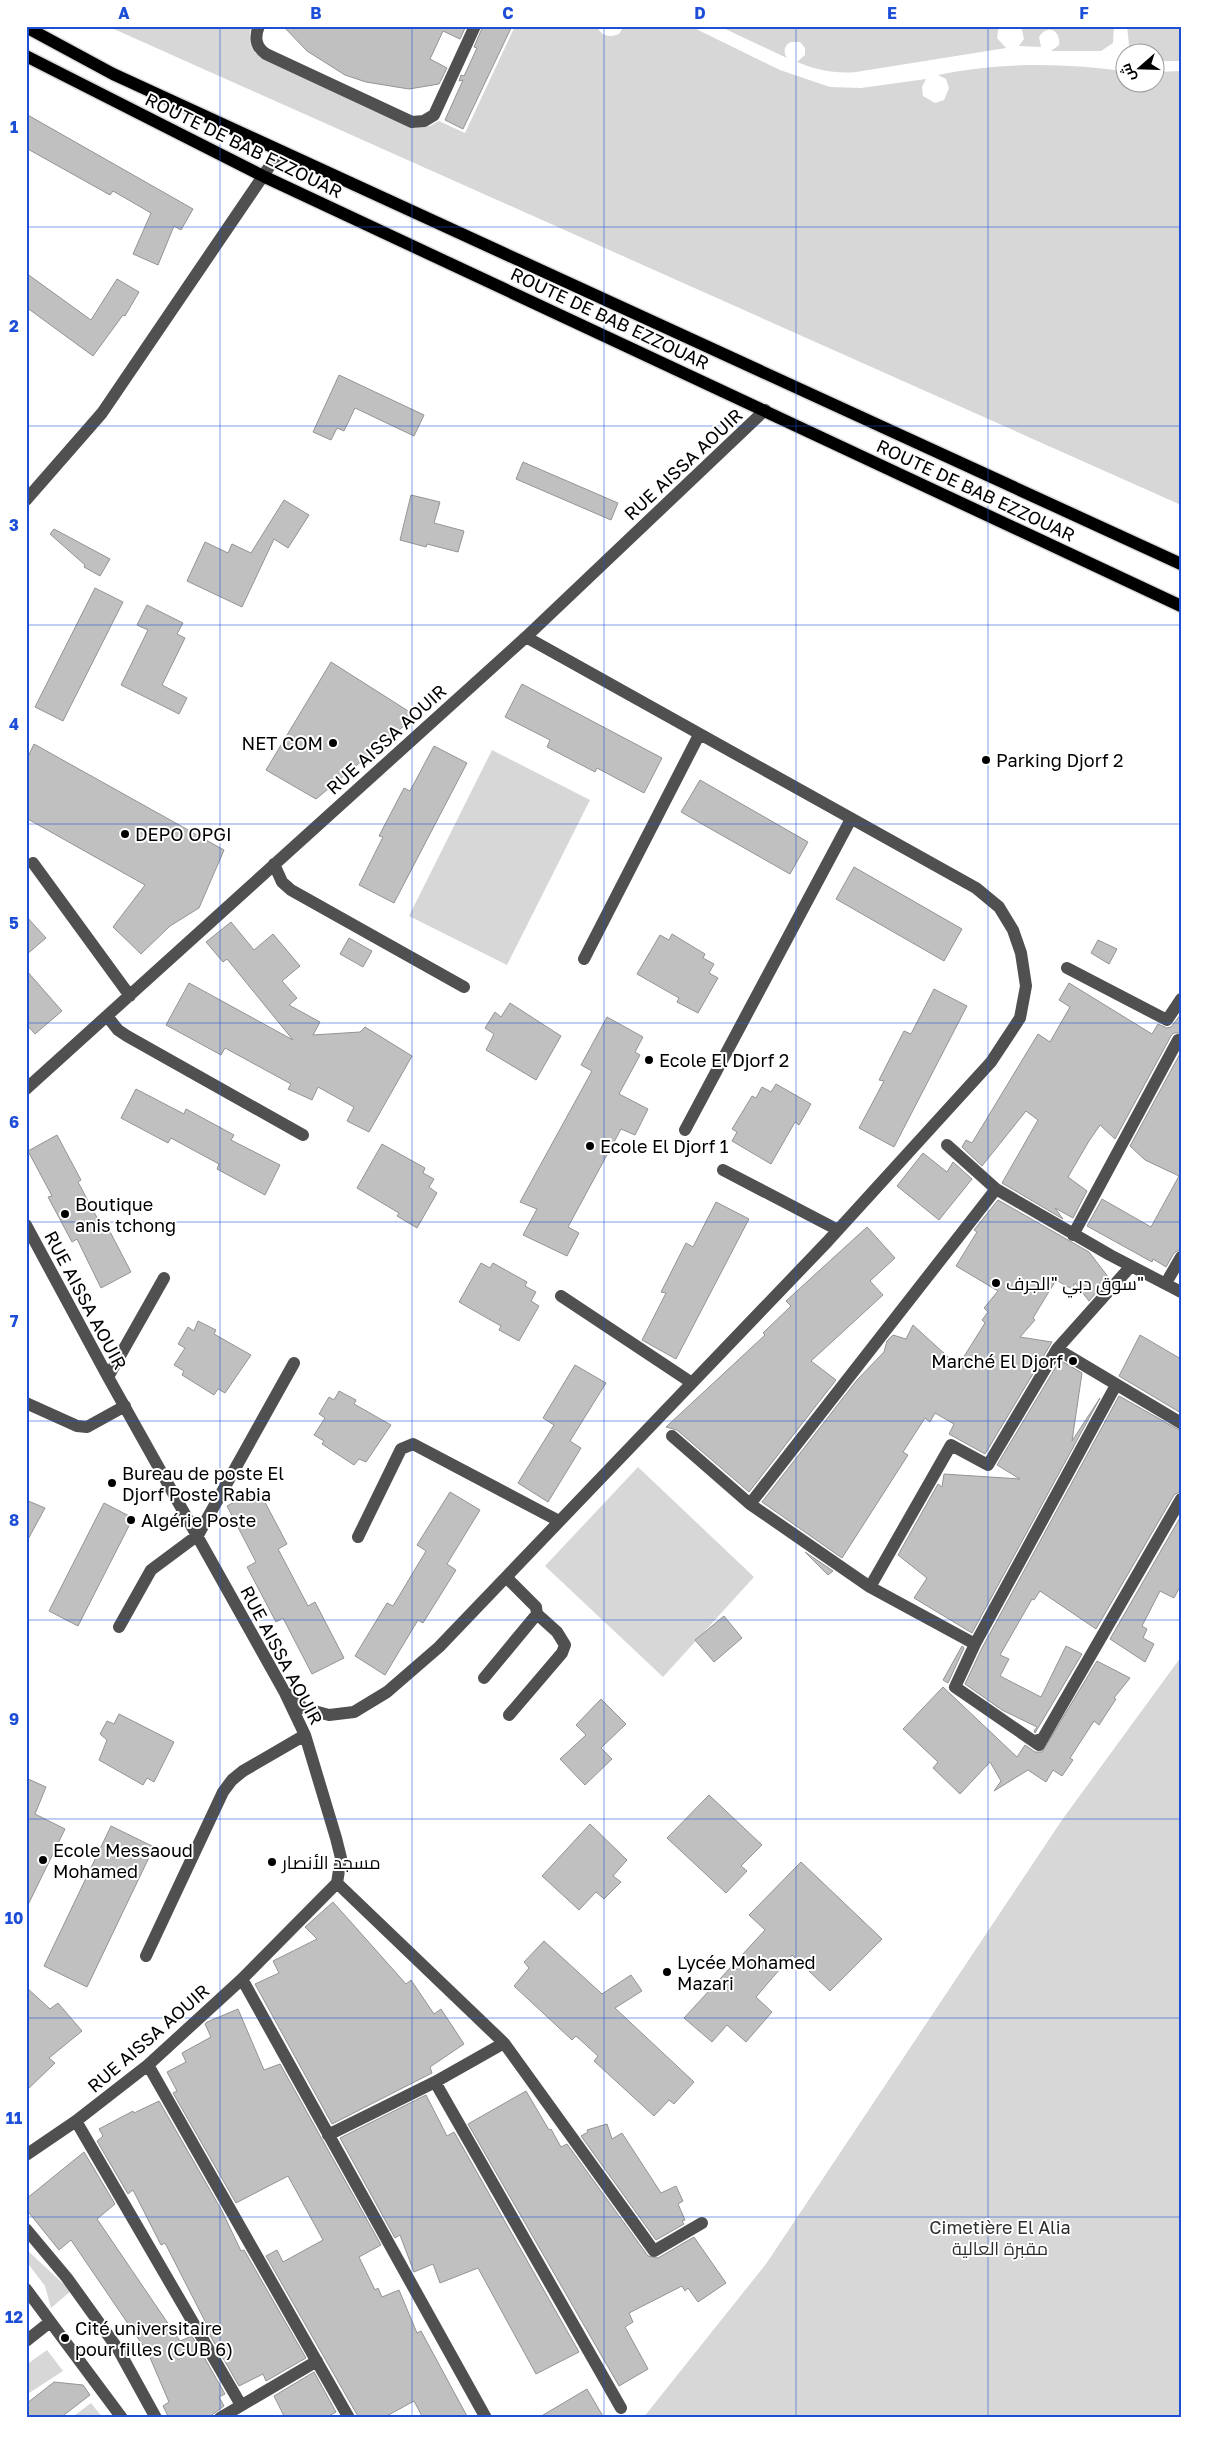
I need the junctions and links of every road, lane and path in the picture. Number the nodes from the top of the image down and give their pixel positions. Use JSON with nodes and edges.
{"nodes":[{"id":1,"x":259,"y":26,"type":"edge"},
{"id":2,"x":475,"y":26,"type":"edge"},
{"id":3,"x":26,"y":27,"type":"edge"},
{"id":4,"x":26,"y":56,"type":"edge"},
{"id":5,"x":280,"y":151,"type":"junction"},
{"id":6,"x":265,"y":177,"type":"junction"},
{"id":7,"x":765,"y":410,"type":"junction"},
{"id":8,"x":26,"y":500,"type":"edge"},
{"id":9,"x":1181,"y":564,"type":"edge"},
{"id":10,"x":1181,"y":606,"type":"edge"},
{"id":11,"x":526,"y":637,"type":"junction"},
{"id":12,"x":699,"y":735,"type":"junction"},
{"id":13,"x":851,"y":819,"type":"junction"},
{"id":14,"x":33,"y":863,"type":"dead end"},
{"id":15,"x":274,"y":864,"type":"junction"},
{"id":16,"x":584,"y":959,"type":"dead end"},
{"id":17,"x":1067,"y":968,"type":"dead end"},
{"id":18,"x":464,"y":987,"type":"dead end"},
{"id":19,"x":130,"y":996,"type":"junction"},
{"id":20,"x":1181,"y":998,"type":"edge"},
{"id":21,"x":107,"y":1016,"type":"junction"},
{"id":22,"x":1167,"y":1020,"type":"junction"},
{"id":23,"x":1179,"y":1041,"type":"edge"},
{"id":24,"x":26,"y":1089,"type":"edge"},
{"id":25,"x":685,"y":1130,"type":"dead end"},
{"id":26,"x":303,"y":1134,"type":"dead end"},
{"id":27,"x":947,"y":1146,"type":"dead end"},
{"id":28,"x":723,"y":1170,"type":"dead end"},
{"id":29,"x":996,"y":1189,"type":"junction"},
{"id":30,"x":26,"y":1225,"type":"edge"},
{"id":31,"x":838,"y":1230,"type":"junction"},
{"id":32,"x":1073,"y":1235,"type":"junction"},
{"id":33,"x":1181,"y":1257,"type":"edge"},
{"id":34,"x":1131,"y":1266,"type":"junction"},
{"id":35,"x":164,"y":1278,"type":"dead end"},
{"id":36,"x":1166,"y":1283,"type":"junction"},
{"id":37,"x":1181,"y":1292,"type":"edge"},
{"id":38,"x":561,"y":1296,"type":"dead end"},
{"id":39,"x":1057,"y":1349,"type":"junction"},
{"id":40,"x":294,"y":1363,"type":"dead end"},
{"id":41,"x":108,"y":1377,"type":"junction"},
{"id":42,"x":692,"y":1383,"type":"junction"},
{"id":43,"x":1116,"y":1385,"type":"junction"},
{"id":44,"x":26,"y":1403,"type":"edge"},
{"id":45,"x":124,"y":1406,"type":"junction"},
{"id":46,"x":1181,"y":1423,"type":"edge"},
{"id":47,"x":672,"y":1436,"type":"dead end"},
{"id":48,"x":1181,"y":1499,"type":"edge"},
{"id":49,"x":750,"y":1504,"type":"junction"},
{"id":50,"x":560,"y":1521,"type":"junction"},
{"id":51,"x":198,"y":1535,"type":"junction"},
{"id":52,"x":358,"y":1537,"type":"dead end"},
{"id":53,"x":506,"y":1577,"type":"junction"},
{"id":54,"x":870,"y":1587,"type":"junction"},
{"id":55,"x":538,"y":1614,"type":"junction"},
{"id":56,"x":119,"y":1627,"type":"dead end"},
{"id":57,"x":975,"y":1644,"type":"junction"},
{"id":58,"x":484,"y":1678,"type":"dead end"},
{"id":59,"x":284,"y":1691,"type":"junction"},
{"id":60,"x":509,"y":1714,"type":"dead end"},
{"id":61,"x":305,"y":1735,"type":"junction"},
{"id":62,"x":336,"y":1883,"type":"junction"},
{"id":63,"x":146,"y":1956,"type":"dead end"},
{"id":64,"x":242,"y":1979,"type":"junction"},
{"id":65,"x":504,"y":2043,"type":"junction"},
{"id":66,"x":148,"y":2065,"type":"junction"},
{"id":67,"x":435,"y":2082,"type":"junction"},
{"id":68,"x":76,"y":2122,"type":"junction"},
{"id":69,"x":328,"y":2135,"type":"junction"},
{"id":70,"x":26,"y":2155,"type":"edge"},
{"id":71,"x":702,"y":2223,"type":"dead end"},
{"id":72,"x":26,"y":2229,"type":"edge"},
{"id":73,"x":26,"y":2289,"type":"edge"},
{"id":74,"x":50,"y":2322,"type":"junction"},
{"id":75,"x":26,"y":2341,"type":"edge"},
{"id":76,"x":317,"y":2361,"type":"junction"},
{"id":77,"x":241,"y":2405,"type":"junction"},
{"id":78,"x":621,"y":2408,"type":"dead end"},
{"id":79,"x":122,"y":2418,"type":"edge"},
{"id":80,"x":156,"y":2418,"type":"edge"},
{"id":81,"x":220,"y":2418,"type":"edge"},
{"id":82,"x":349,"y":2418,"type":"edge"},
{"id":83,"x":486,"y":2418,"type":"edge"}],
"edges":[{"from":1,"to":2,"type":"street"},
{"from":3,"to":5,"type":"main road","name":"ROUTE DE BAB EZZOUAR"},
{"from":4,"to":6,"type":"main road","name":"ROUTE DE BAB EZZOUAR"},
{"from":5,"to":6,"type":"street"},
{"from":5,"to":9,"type":"main road","name":"ROUTE DE BAB EZZOUAR"},
{"from":6,"to":7,"type":"main road","name":"ROUTE DE BAB EZZOUAR"},
{"from":6,"to":8,"type":"street"},
{"from":7,"to":10,"type":"main road","name":"ROUTE DE BAB EZZOUAR"},
{"from":7,"to":11,"type":"street","name":"RUE AISSA AOUIR"},
{"from":11,"to":12,"type":"street"},
{"from":11,"to":15,"type":"street","name":"RUE AISSA AOUIR"},
{"from":12,"to":13,"type":"street"},
{"from":12,"to":16,"type":"street"},
{"from":13,"to":25,"type":"street"},
{"from":13,"to":31,"type":"street"},
{"from":14,"to":19,"type":"street"},
{"from":15,"to":18,"type":"street"},
{"from":15,"to":19,"type":"street","name":"RUE AISSA AOUIR"},
{"from":17,"to":22,"type":"street"},
{"from":19,"to":21,"type":"street","name":"RUE AISSA AOUIR"},
{"from":20,"to":22,"type":"street"},
{"from":21,"to":24,"type":"street","name":"RUE AISSA AOUIR"},
{"from":21,"to":26,"type":"street"},
{"from":22,"to":23,"type":"street"},
{"from":23,"to":32,"type":"street"},
{"from":27,"to":29,"type":"street"},
{"from":28,"to":31,"type":"street"},
{"from":29,"to":32,"type":"street"},
{"from":29,"to":49,"type":"street"},
{"from":30,"to":41,"type":"street","name":"RUE AISSA AOUIR"},
{"from":31,"to":42,"type":"street"},
{"from":32,"to":34,"type":"street"},
{"from":33,"to":36,"type":"street"},
{"from":34,"to":36,"type":"street"},
{"from":34,"to":39,"type":"street"},
{"from":35,"to":41,"type":"street"},
{"from":36,"to":37,"type":"street"},
{"from":38,"to":42,"type":"street"},
{"from":39,"to":43,"type":"street"},
{"from":39,"to":54,"type":"street"},
{"from":40,"to":51,"type":"street"},
{"from":41,"to":45,"type":"street","name":"RUE AISSA AOUIR"},
{"from":42,"to":50,"type":"street"},
{"from":43,"to":46,"type":"street"},
{"from":43,"to":57,"type":"street"},
{"from":44,"to":45,"type":"street"},
{"from":45,"to":51,"type":"street","name":"RUE AISSA AOUIR"},
{"from":47,"to":49,"type":"street"},
{"from":48,"to":57,"type":"street"},
{"from":49,"to":54,"type":"street"},
{"from":50,"to":52,"type":"street"},
{"from":50,"to":53,"type":"street"},
{"from":51,"to":56,"type":"street"},
{"from":51,"to":59,"type":"street","name":"RUE AISSA AOUIR"},
{"from":53,"to":55,"type":"street"},
{"from":53,"to":59,"type":"street"},
{"from":54,"to":57,"type":"street"},
{"from":55,"to":58,"type":"street"},
{"from":55,"to":60,"type":"street"},
{"from":59,"to":61,"type":"street","name":"RUE AISSA AOUIR"},
{"from":61,"to":62,"type":"street","name":"RUE AISSA AOUIR"},
{"from":61,"to":63,"type":"street"},
{"from":62,"to":64,"type":"street","name":"RUE AISSA AOUIR"},
{"from":62,"to":65,"type":"street"},
{"from":64,"to":66,"type":"street","name":"RUE AISSA AOUIR"},
{"from":64,"to":69,"type":"street"},
{"from":65,"to":67,"type":"street"},
{"from":65,"to":71,"type":"street"},
{"from":66,"to":68,"type":"street","name":"RUE AISSA AOUIR"},
{"from":66,"to":76,"type":"street"},
{"from":67,"to":69,"type":"street"},
{"from":67,"to":78,"type":"street"},
{"from":68,"to":70,"type":"street","name":"RUE AISSA AOUIR"},
{"from":68,"to":77,"type":"street"},
{"from":69,"to":83,"type":"street"},
{"from":72,"to":80,"type":"street"},
{"from":73,"to":74,"type":"street"},
{"from":74,"to":75,"type":"street"},
{"from":74,"to":79,"type":"street"},
{"from":76,"to":77,"type":"street"},
{"from":76,"to":82,"type":"street"},
{"from":77,"to":81,"type":"street"}]}
